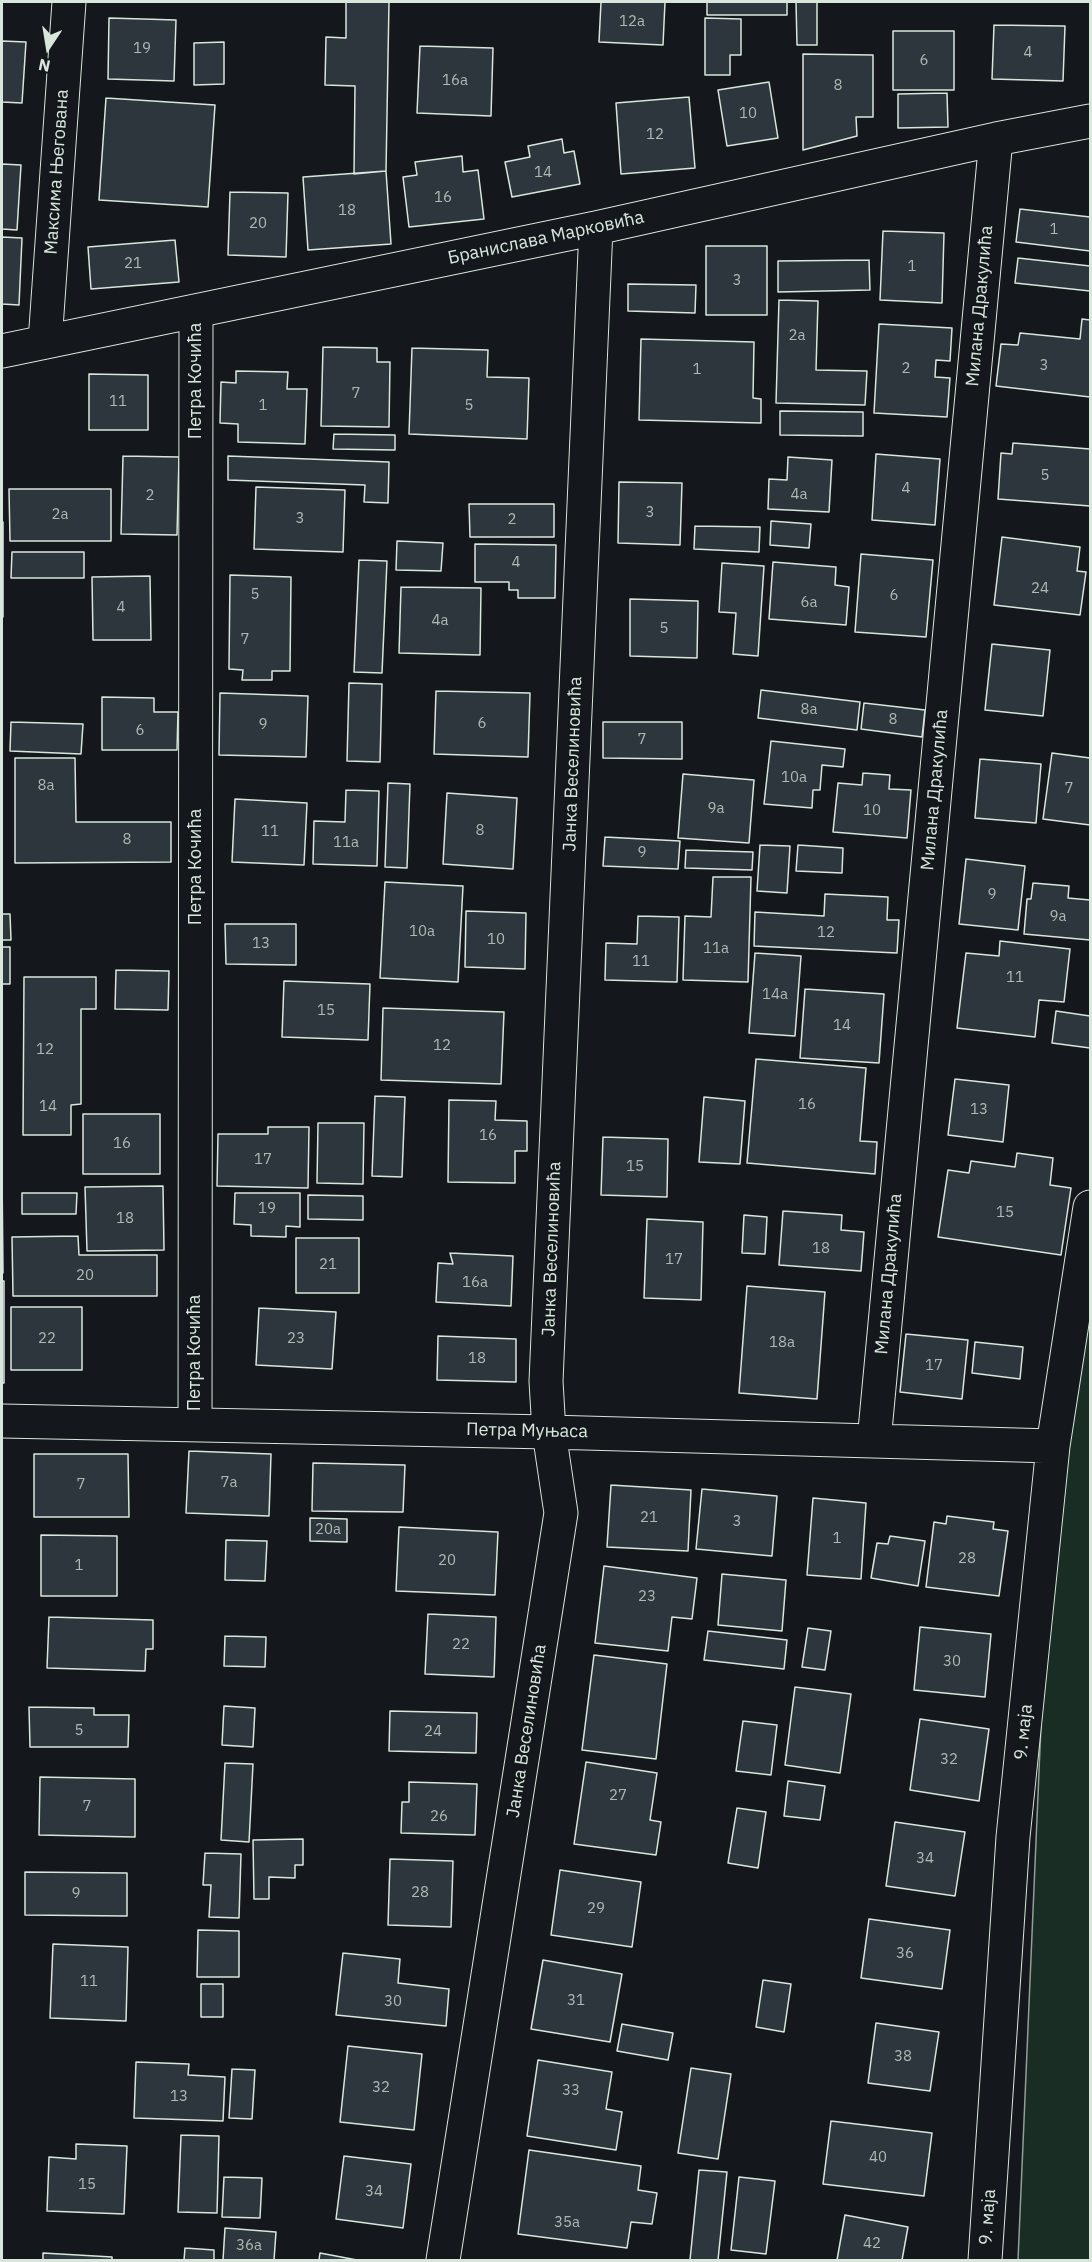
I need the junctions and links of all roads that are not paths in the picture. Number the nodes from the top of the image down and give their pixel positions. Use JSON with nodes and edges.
{"nodes":[{"id":1,"x":69,"y":2,"type":"edge"},
{"id":2,"x":1090,"y":121,"type":"edge"},
{"id":3,"x":996,"y":139,"type":"junction"},
{"id":4,"x":596,"y":228,"type":"junction"},
{"id":5,"x":196,"y":311,"type":"junction"},
{"id":6,"x":45,"y":342,"type":"junction"},
{"id":7,"x":2,"y":351,"type":"edge"},
{"id":8,"x":1090,"y":1207,"type":"edge"},
{"id":9,"x":2,"y":1421,"type":"edge"},
{"id":10,"x":195,"y":1424,"type":"junction"},
{"id":11,"x":549,"y":1432,"type":"junction"},
{"id":12,"x":874,"y":1441,"type":"junction"},
{"id":13,"x":1053,"y":1446,"type":"junction"},
{"id":14,"x":442,"y":2260,"type":"edge"},
{"id":15,"x":985,"y":2260,"type":"edge"}],
"edges":[{"from":1,"to":6,"type":"street","name":"Максима Његована"},
{"from":2,"to":3,"type":"street","name":"Бранислава Марковића"},
{"from":3,"to":4,"type":"street","name":"Бранислава Марковића"},
{"from":3,"to":12,"type":"street","name":"Милана Дракулића"},
{"from":4,"to":5,"type":"street","name":"Бранислава Марковића"},
{"from":4,"to":11,"type":"street","name":"Јанка Веселиновића"},
{"from":5,"to":6,"type":"street","name":"Бранислава Марковића"},
{"from":5,"to":10,"type":"street","name":"Петра Кочића"},
{"from":6,"to":7,"type":"street","name":"Бранислава Марковића"},
{"from":8,"to":13,"type":"street","name":"9. маја"},
{"from":9,"to":10,"type":"street","name":"Петра Муњаса"},
{"from":10,"to":11,"type":"street","name":"Петра Муњаса"},
{"from":11,"to":12,"type":"street","name":"Петра Муњаса"},
{"from":11,"to":14,"type":"street","name":"Јанка Веселиновића"},
{"from":12,"to":13,"type":"street","name":"Петра Муњаса"},
{"from":13,"to":15,"type":"street","name":"9. маја"}]}
